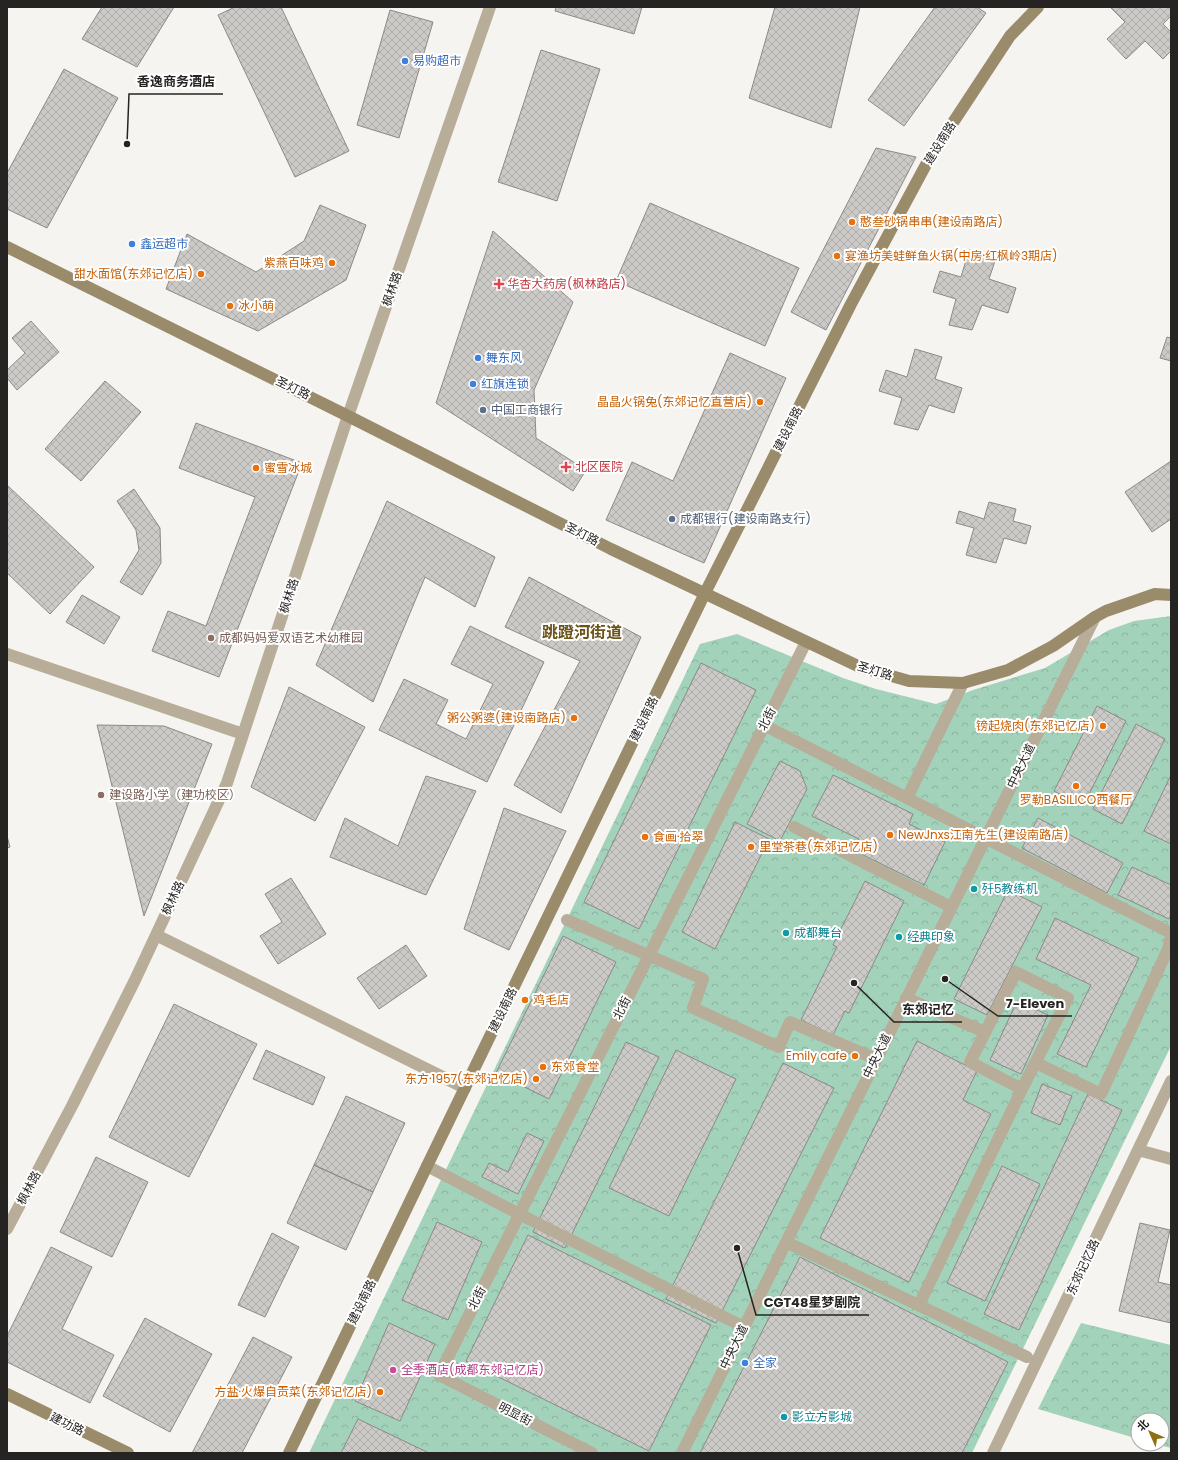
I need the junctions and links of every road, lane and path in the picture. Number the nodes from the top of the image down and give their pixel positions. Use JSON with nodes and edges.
{"nodes":[{"id":1,"x":490,"y":7,"type":"edge"},
{"id":2,"x":1038,"y":7,"type":"edge"},
{"id":3,"x":7,"y":247,"type":"edge"},
{"id":4,"x":348,"y":416,"type":"junction"},
{"id":5,"x":705,"y":593,"type":"junction"},
{"id":6,"x":1171,"y":595,"type":"edge"},
{"id":7,"x":1095,"y":617,"type":"junction"},
{"id":8,"x":806,"y":642,"type":"junction"},
{"id":9,"x":7,"y":654,"type":"edge"},
{"id":10,"x":963,"y":683,"type":"junction"},
{"id":11,"x":764,"y":725,"type":"junction"},
{"id":12,"x":244,"y":734,"type":"junction"},
{"id":13,"x":907,"y":798,"type":"junction"},
{"id":14,"x":794,"y":826,"type":"dead end"},
{"id":15,"x":986,"y":838,"type":"junction"},
{"id":16,"x":951,"y":907,"type":"junction"},
{"id":17,"x":567,"y":920,"type":"dead end"},
{"id":18,"x":1171,"y":933,"type":"edge"},
{"id":19,"x":156,"y":935,"type":"junction"},
{"id":20,"x":1171,"y":937,"type":"edge"},
{"id":21,"x":648,"y":957,"type":"junction"},
{"id":22,"x":906,"y":998,"type":"junction"},
{"id":23,"x":985,"y":1032,"type":"junction"},
{"id":24,"x":876,"y":1059,"type":"junction"},
{"id":25,"x":1036,"y":1063,"type":"junction"},
{"id":26,"x":1171,"y":1081,"type":"edge"},
{"id":27,"x":465,"y":1088,"type":"junction"},
{"id":28,"x":1022,"y":1089,"type":"junction"},
{"id":29,"x":1138,"y":1150,"type":"junction"},
{"id":30,"x":1171,"y":1159,"type":"edge"},
{"id":31,"x":427,"y":1166,"type":"junction"},
{"id":32,"x":519,"y":1214,"type":"junction"},
{"id":33,"x":7,"y":1229,"type":"edge"},
{"id":34,"x":786,"y":1242,"type":"junction"},
{"id":35,"x":919,"y":1305,"type":"junction"},
{"id":36,"x":744,"y":1327,"type":"junction"},
{"id":37,"x":1027,"y":1357,"type":"dead end"},
{"id":38,"x":439,"y":1374,"type":"joint"},
{"id":39,"x":7,"y":1394,"type":"edge"},
{"id":40,"x":128,"y":1453,"type":"edge"},
{"id":41,"x":289,"y":1453,"type":"edge"},
{"id":42,"x":592,"y":1453,"type":"edge"},
{"id":43,"x":682,"y":1453,"type":"edge"},
{"id":44,"x":993,"y":1453,"type":"edge"}],
"edges":[{"from":1,"to":4,"type":"street","name":"枫林路"},
{"from":2,"to":5,"type":"street","name":"建设南路"},
{"from":3,"to":4,"type":"street","name":"圣灯路"},
{"from":4,"to":5,"type":"street","name":"圣灯路"},
{"from":4,"to":12,"type":"street","name":"枫林路"},
{"from":5,"to":8,"type":"street","name":"圣灯路"},
{"from":5,"to":27,"type":"street","name":"建设南路"},
{"from":6,"to":7,"type":"street","name":"圣灯路"},
{"from":7,"to":10,"type":"street","name":"圣灯路"},
{"from":7,"to":15,"type":"street","name":"中央大道"},
{"from":8,"to":10,"type":"street","name":"圣灯路"},
{"from":8,"to":11,"type":"street","name":"北街"},
{"from":9,"to":12,"type":"street"},
{"from":10,"to":13,"type":"street"},
{"from":11,"to":13,"type":"street"},
{"from":11,"to":21,"type":"street","name":"北街"},
{"from":12,"to":19,"type":"street","name":"枫林路"},
{"from":13,"to":15,"type":"street"},
{"from":14,"to":16,"type":"street"},
{"from":15,"to":16,"type":"street","name":"中央大道"},
{"from":15,"to":18,"type":"street"},
{"from":16,"to":22,"type":"street","name":"中央大道"},
{"from":17,"to":21,"type":"street"},
{"from":19,"to":27,"type":"street"},
{"from":19,"to":33,"type":"street","name":"枫林路"},
{"from":20,"to":25,"type":"street"},
{"from":21,"to":24,"type":"street"},
{"from":21,"to":32,"type":"street","name":"北街"},
{"from":22,"to":23,"type":"street"},
{"from":22,"to":24,"type":"street","name":"中央大道"},
{"from":23,"to":25,"type":"street"},
{"from":23,"to":28,"type":"street"},
{"from":24,"to":34,"type":"street","name":"中央大道"},
{"from":25,"to":28,"type":"street"},
{"from":26,"to":29,"type":"street","name":"东郊记忆路"},
{"from":27,"to":31,"type":"street","name":"建设南路"},
{"from":28,"to":35,"type":"street"},
{"from":29,"to":30,"type":"street"},
{"from":29,"to":44,"type":"street","name":"东郊记忆路"},
{"from":31,"to":32,"type":"street"},
{"from":31,"to":41,"type":"street","name":"建设南路"},
{"from":32,"to":36,"type":"street"},
{"from":32,"to":38,"type":"street","name":"北街"},
{"from":34,"to":35,"type":"street"},
{"from":34,"to":36,"type":"street","name":"中央大道"},
{"from":35,"to":37,"type":"street"},
{"from":36,"to":43,"type":"street","name":"中央大道"},
{"from":38,"to":42,"type":"street","name":"明显街"},
{"from":39,"to":40,"type":"street","name":"建功路"}]}
